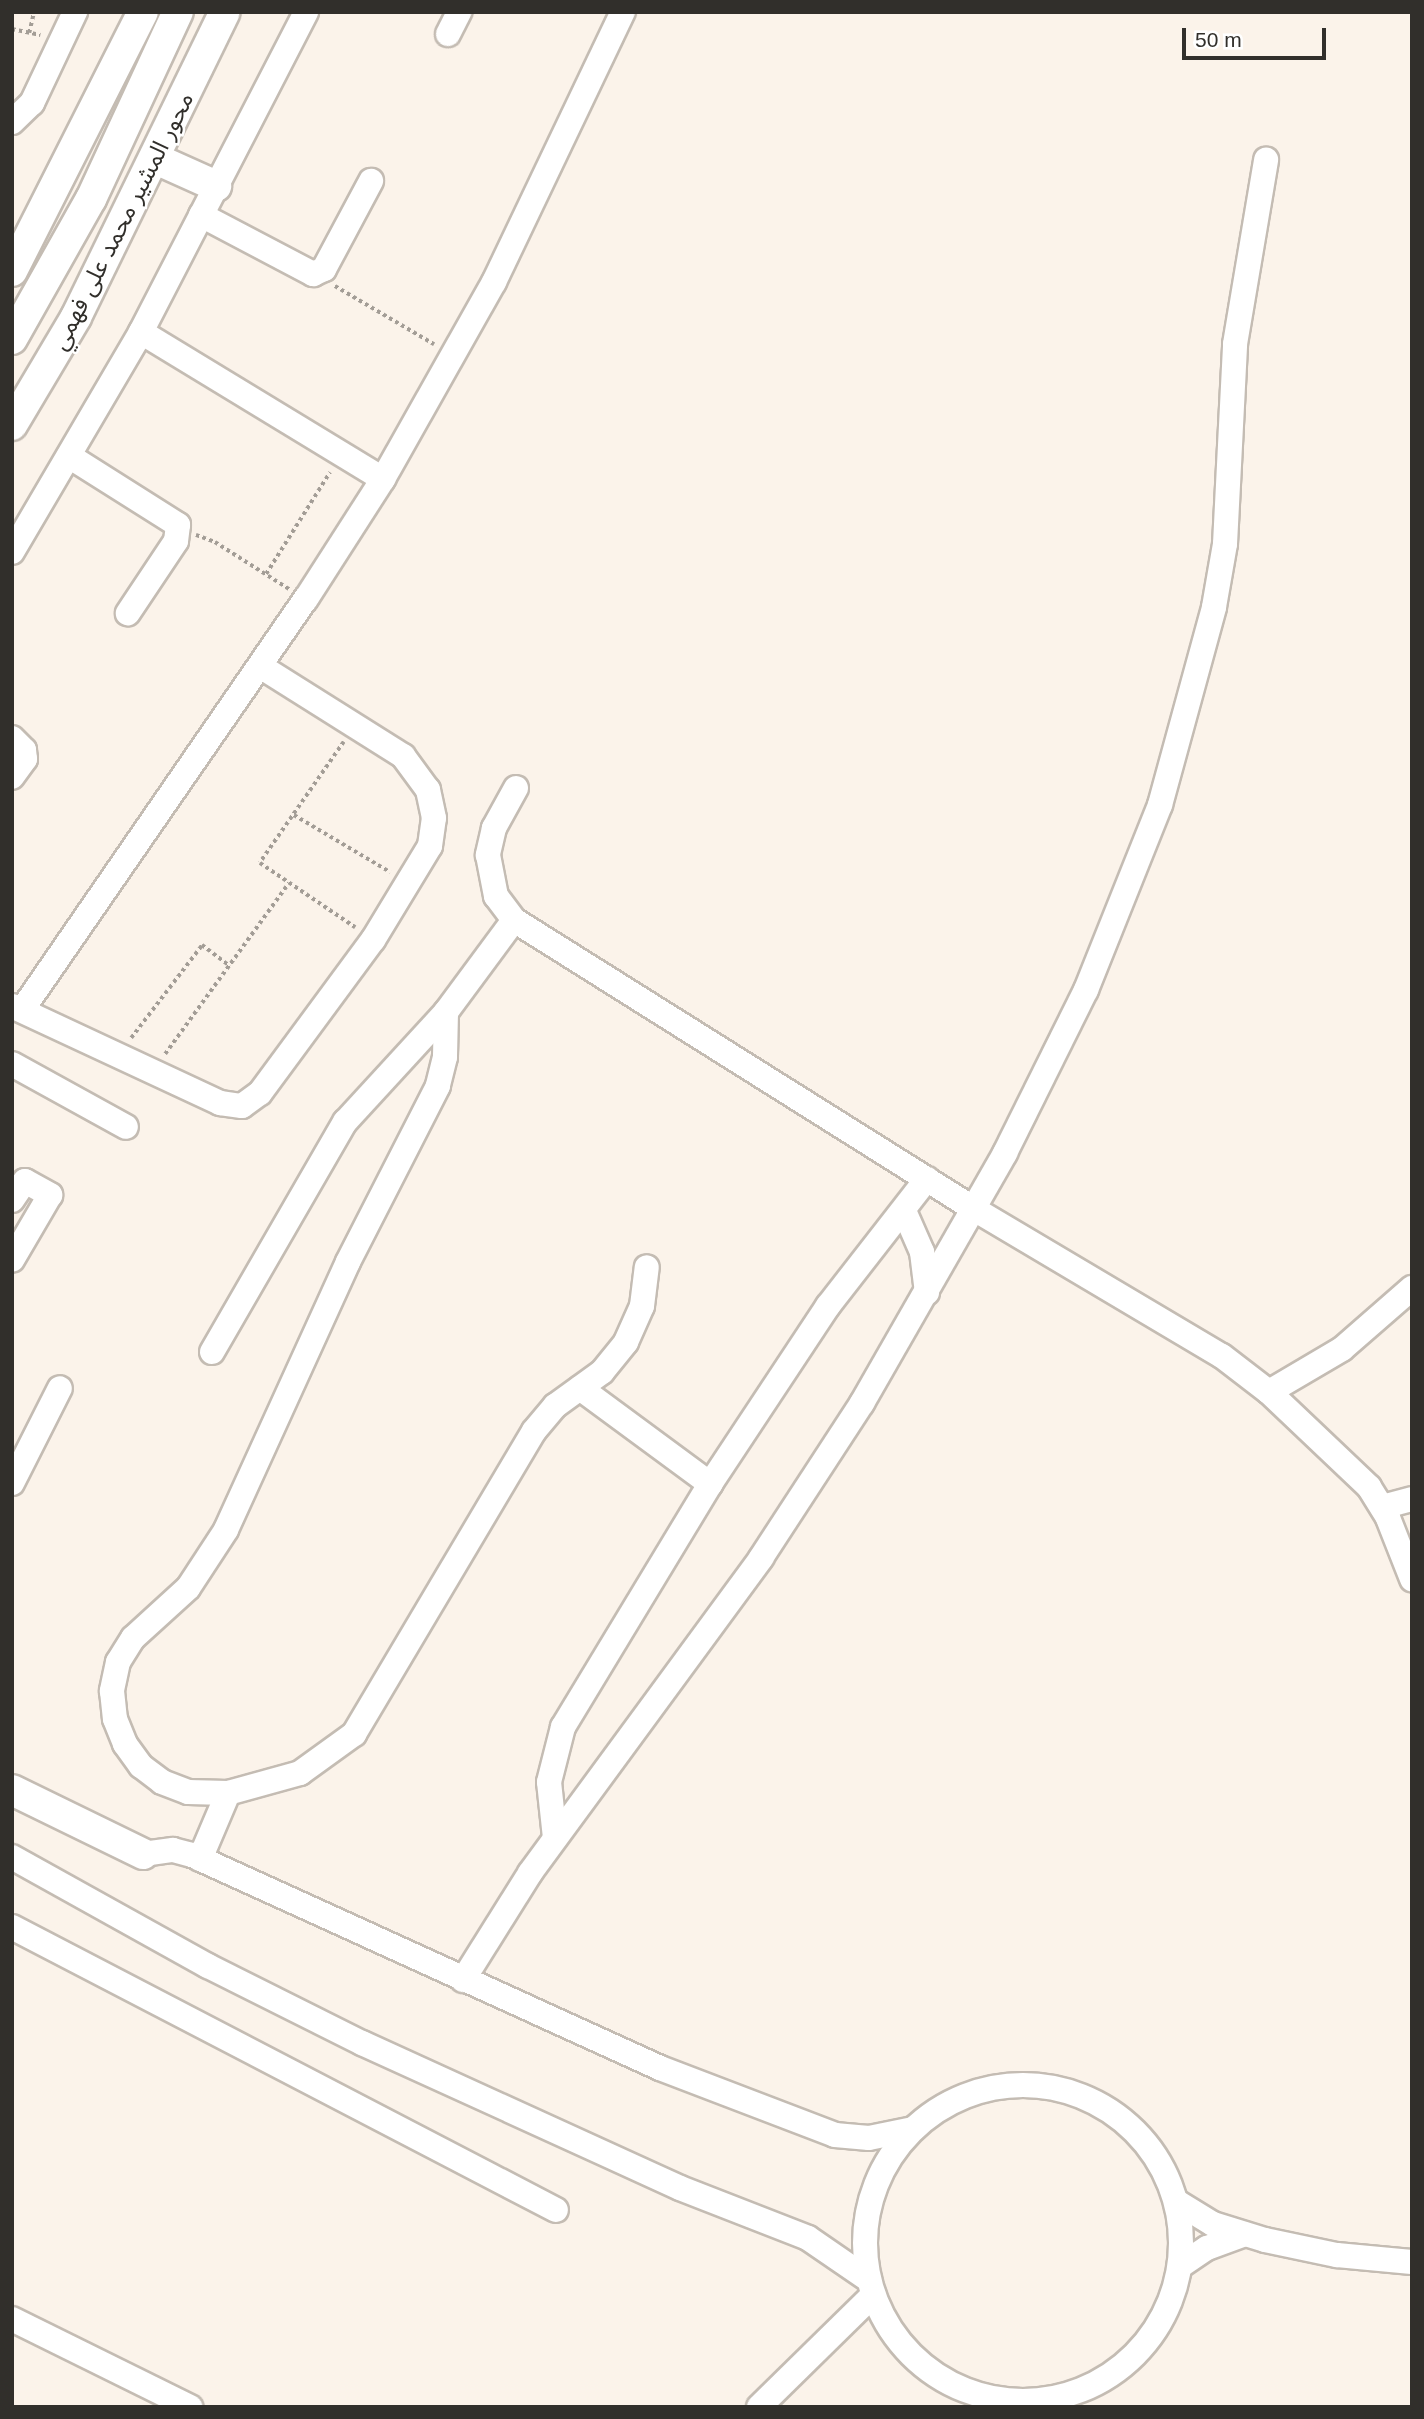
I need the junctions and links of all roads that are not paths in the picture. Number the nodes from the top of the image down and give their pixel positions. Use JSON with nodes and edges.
{"nodes":[{"id":1,"x":75,"y":12,"type":"edge"},
{"id":2,"x":142,"y":12,"type":"edge"},
{"id":3,"x":178,"y":12,"type":"edge"},
{"id":4,"x":225,"y":12,"type":"edge"},
{"id":5,"x":306,"y":12,"type":"edge"},
{"id":6,"x":623,"y":12,"type":"edge"},
{"id":7,"x":12,"y":122,"type":"edge"},
{"id":8,"x":156,"y":159,"type":"junction"},
{"id":9,"x":1266,"y":160,"type":"dead end"},
{"id":10,"x":371,"y":181,"type":"dead end"},
{"id":11,"x":216,"y":186,"type":"junction"},
{"id":12,"x":201,"y":215,"type":"junction"},
{"id":13,"x":12,"y":271,"type":"edge"},
{"id":14,"x":141,"y":332,"type":"junction"},
{"id":15,"x":12,"y":339,"type":"edge"},
{"id":16,"x":12,"y":425,"type":"edge"},
{"id":17,"x":69,"y":456,"type":"junction"},
{"id":18,"x":383,"y":479,"type":"junction"},
{"id":19,"x":12,"y":552,"type":"edge"},
{"id":20,"x":128,"y":613,"type":"dead end"},
{"id":21,"x":260,"y":666,"type":"junction"},
{"id":22,"x":12,"y":738,"type":"edge"},
{"id":23,"x":12,"y":777,"type":"edge"},
{"id":24,"x":516,"y":788,"type":"dead end"},
{"id":25,"x":514,"y":919,"type":"junction"},
{"id":26,"x":17,"y":1008,"type":"edge"},
{"id":27,"x":446,"y":1012,"type":"junction"},
{"id":28,"x":12,"y":1064,"type":"edge"},
{"id":29,"x":127,"y":1127,"type":"dead end"},
{"id":30,"x":927,"y":1179,"type":"junction"},
{"id":31,"x":12,"y":1200,"type":"edge"},
{"id":32,"x":974,"y":1209,"type":"junction"},
{"id":33,"x":905,"y":1213,"type":"junction"},
{"id":34,"x":12,"y":1260,"type":"edge"},
{"id":35,"x":647,"y":1267,"type":"dead end"},
{"id":36,"x":1412,"y":1288,"type":"edge"},
{"id":37,"x":927,"y":1293,"type":"junction"},
{"id":38,"x":212,"y":1352,"type":"dead end"},
{"id":39,"x":60,"y":1388,"type":"dead end"},
{"id":40,"x":580,"y":1388,"type":"junction"},
{"id":41,"x":1269,"y":1392,"type":"junction"},
{"id":42,"x":12,"y":1483,"type":"edge"},
{"id":43,"x":710,"y":1484,"type":"junction"},
{"id":44,"x":1412,"y":1499,"type":"edge"},
{"id":45,"x":1382,"y":1507,"type":"junction"},
{"id":46,"x":1412,"y":1578,"type":"edge"},
{"id":47,"x":12,"y":1790,"type":"edge"},
{"id":48,"x":228,"y":1793,"type":"junction"},
{"id":49,"x":555,"y":1838,"type":"junction"},
{"id":50,"x":143,"y":1854,"type":"joint"},
{"id":51,"x":12,"y":1857,"type":"edge"},
{"id":52,"x":200,"y":1859,"type":"junction"},
{"id":53,"x":12,"y":1927,"type":"edge"},
{"id":54,"x":463,"y":1980,"type":"junction"},
{"id":55,"x":913,"y":2129,"type":"junction"},
{"id":56,"x":1177,"y":2202,"type":"junction"},
{"id":57,"x":556,"y":2210,"type":"dead end"},
{"id":58,"x":1245,"y":2234,"type":"junction"},
{"id":59,"x":1412,"y":2262,"type":"edge"},
{"id":60,"x":1180,"y":2266,"type":"junction"},
{"id":61,"x":871,"y":2288,"type":"junction"},
{"id":62,"x":12,"y":2319,"type":"edge"},
{"id":63,"x":190,"y":2407,"type":"edge"},
{"id":64,"x":759,"y":2407,"type":"edge"}],
"edges":[{"from":1,"to":7,"type":"street"},
{"from":2,"to":13,"type":"main road"},
{"from":3,"to":15,"type":"main road","name":"محور المشير محمد على فهمي"},
{"from":4,"to":8,"type":"main road","name":"محور المشير محمد على فهمي"},
{"from":5,"to":11,"type":"street"},
{"from":6,"to":18,"type":"street"},
{"from":8,"to":11,"type":"main road"},
{"from":8,"to":16,"type":"main road","name":"محور المشير محمد على فهمي"},
{"from":9,"to":32,"type":"street"},
{"from":10,"to":12,"type":"street"},
{"from":11,"to":12,"type":"street"},
{"from":12,"to":14,"type":"street"},
{"from":14,"to":17,"type":"street"},
{"from":14,"to":18,"type":"street"},
{"from":17,"to":19,"type":"street"},
{"from":17,"to":20,"type":"street"},
{"from":18,"to":21,"type":"street"},
{"from":21,"to":26,"type":"street"},
{"from":21,"to":26,"type":"street"},
{"from":22,"to":23,"type":"street"},
{"from":24,"to":25,"type":"street"},
{"from":25,"to":27,"type":"street"},
{"from":25,"to":30,"type":"street"},
{"from":27,"to":38,"type":"street"},
{"from":27,"to":48,"type":"street"},
{"from":28,"to":29,"type":"street"},
{"from":30,"to":32,"type":"street"},
{"from":30,"to":33,"type":"street"},
{"from":31,"to":34,"type":"street"},
{"from":32,"to":37,"type":"street"},
{"from":32,"to":41,"type":"street"},
{"from":33,"to":37,"type":"street"},
{"from":33,"to":43,"type":"street"},
{"from":35,"to":40,"type":"street"},
{"from":36,"to":41,"type":"street"},
{"from":37,"to":49,"type":"street"},
{"from":39,"to":42,"type":"street"},
{"from":40,"to":43,"type":"street"},
{"from":40,"to":48,"type":"street"},
{"from":41,"to":45,"type":"street"},
{"from":43,"to":49,"type":"street"},
{"from":44,"to":45,"type":"street"},
{"from":45,"to":46,"type":"street"},
{"from":47,"to":50,"type":"main road"},
{"from":48,"to":52,"type":"street"},
{"from":49,"to":54,"type":"street"},
{"from":50,"to":52,"type":"street"},
{"from":51,"to":61,"type":"street"},
{"from":52,"to":54,"type":"street"},
{"from":53,"to":57,"type":"street"},
{"from":54,"to":55,"type":"street"},
{"from":55,"to":56,"type":"street"},
{"from":55,"to":61,"type":"street"},
{"from":56,"to":58,"type":"street"},
{"from":56,"to":60,"type":"street"},
{"from":58,"to":59,"type":"street"},
{"from":58,"to":60,"type":"street"},
{"from":60,"to":61,"type":"street"},
{"from":61,"to":64,"type":"street"},
{"from":62,"to":63,"type":"street"}]}
